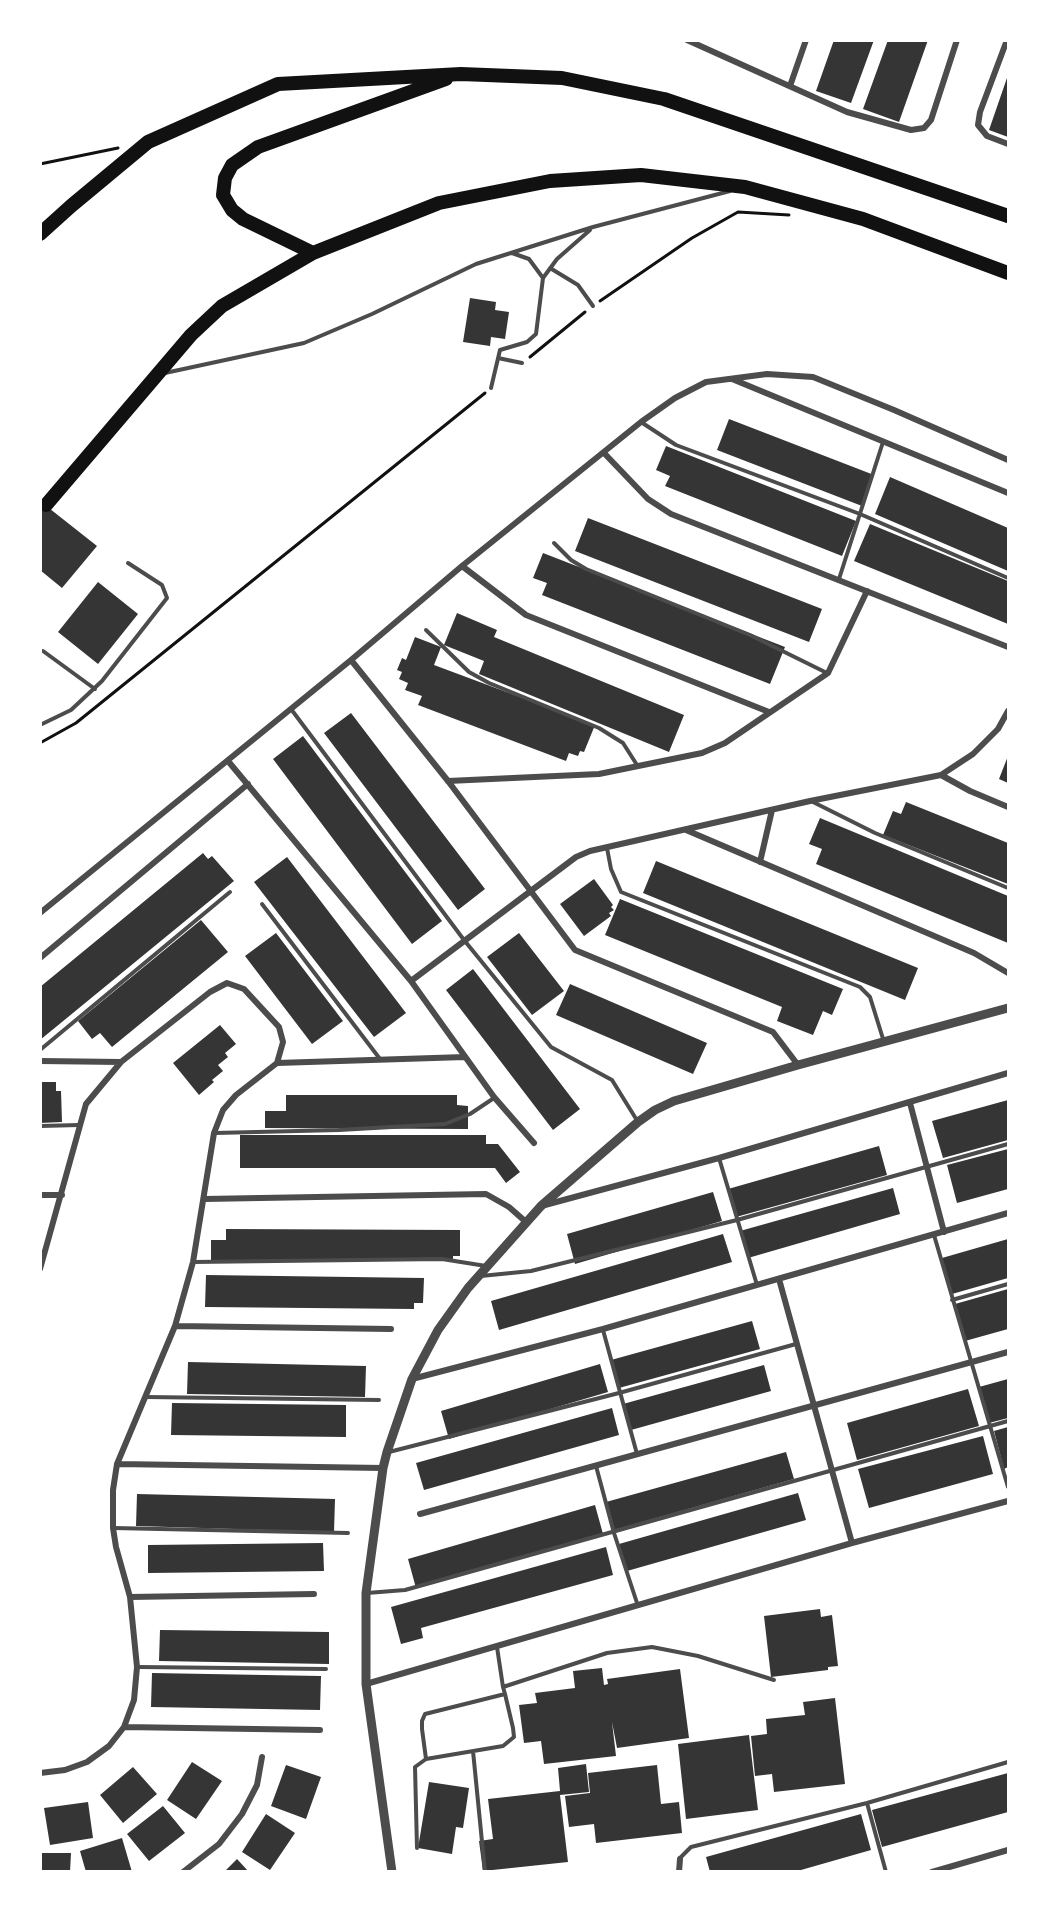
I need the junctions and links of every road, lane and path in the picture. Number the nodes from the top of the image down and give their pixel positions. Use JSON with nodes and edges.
{"nodes":[{"id":1,"x":687,"y":40,"type":"edge"},
{"id":2,"x":806,"y":40,"type":"edge"},
{"id":3,"x":957,"y":40,"type":"edge"},
{"id":4,"x":1007,"y":40,"type":"edge"},
{"id":5,"x":461,"y":74,"type":"junction"},
{"id":6,"x":790,"y":86,"type":"junction"},
{"id":7,"x":148,"y":142,"type":"junction"},
{"id":8,"x":1008,"y":144,"type":"edge"},
{"id":9,"x":40,"y":165,"type":"edge"},
{"id":10,"x":745,"y":187,"type":"junction"},
{"id":11,"x":795,"y":216,"type":"dead end"},
{"id":12,"x":1008,"y":216,"type":"edge"},
{"id":13,"x":593,"y":227,"type":"junction"},
{"id":14,"x":40,"y":234,"type":"edge"},
{"id":15,"x":313,"y":253,"type":"junction"},
{"id":16,"x":510,"y":253,"type":"junction"},
{"id":17,"x":550,"y":268,"type":"junction"},
{"id":18,"x":1008,"y":273,"type":"edge"},
{"id":19,"x":543,"y":278,"type":"junction"},
{"id":20,"x":593,"y":306,"type":"junction"},
{"id":21,"x":498,"y":358,"type":"junction"},
{"id":22,"x":522,"y":363,"type":"joint"},
{"id":23,"x":158,"y":375,"type":"junction"},
{"id":24,"x":732,"y":379,"type":"junction"},
{"id":25,"x":490,"y":388,"type":"joint"},
{"id":26,"x":641,"y":422,"type":"junction"},
{"id":27,"x":883,"y":442,"type":"junction"},
{"id":28,"x":604,"y":453,"type":"junction"},
{"id":29,"x":1008,"y":460,"type":"edge"},
{"id":30,"x":1008,"y":494,"type":"edge"},
{"id":31,"x":46,"y":505,"type":"dead end"},
{"id":32,"x":860,"y":514,"type":"junction"},
{"id":33,"x":554,"y":543,"type":"dead end"},
{"id":34,"x":128,"y":563,"type":"dead end"},
{"id":35,"x":462,"y":566,"type":"junction"},
{"id":36,"x":1008,"y":578,"type":"edge"},
{"id":37,"x":838,"y":579,"type":"junction"},
{"id":38,"x":867,"y":591,"type":"junction"},
{"id":39,"x":426,"y":630,"type":"dead end"},
{"id":40,"x":1008,"y":647,"type":"edge"},
{"id":41,"x":43,"y":651,"type":"dead end"},
{"id":42,"x":351,"y":660,"type":"junction"},
{"id":43,"x":828,"y":673,"type":"junction"},
{"id":44,"x":95,"y":688,"type":"junction"},
{"id":45,"x":291,"y":709,"type":"junction"},
{"id":46,"x":1008,"y":711,"type":"edge"},
{"id":47,"x":769,"y":712,"type":"junction"},
{"id":48,"x":40,"y":725,"type":"edge"},
{"id":49,"x":40,"y":743,"type":"edge"},
{"id":50,"x":228,"y":761,"type":"junction"},
{"id":51,"x":637,"y":765,"type":"junction"},
{"id":52,"x":941,"y":775,"type":"junction"},
{"id":53,"x":448,"y":781,"type":"junction"},
{"id":54,"x":248,"y":784,"type":"junction"},
{"id":55,"x":810,"y":801,"type":"junction"},
{"id":56,"x":1008,"y":807,"type":"edge"},
{"id":57,"x":772,"y":810,"type":"junction"},
{"id":58,"x":686,"y":830,"type":"junction"},
{"id":59,"x":607,"y":848,"type":"junction"},
{"id":60,"x":760,"y":862,"type":"junction"},
{"id":61,"x":1008,"y":888,"type":"edge"},
{"id":62,"x":230,"y":892,"type":"dead end"},
{"id":63,"x":531,"y":892,"type":"junction"},
{"id":64,"x":262,"y":904,"type":"dead end"},
{"id":65,"x":40,"y":914,"type":"edge"},
{"id":66,"x":464,"y":940,"type":"junction"},
{"id":67,"x":40,"y":958,"type":"edge"},
{"id":68,"x":1008,"y":974,"type":"edge"},
{"id":69,"x":411,"y":981,"type":"junction"},
{"id":70,"x":1008,"y":1008,"type":"edge"},
{"id":71,"x":884,"y":1043,"type":"junction"},
{"id":72,"x":40,"y":1050,"type":"edge"},
{"id":73,"x":465,"y":1057,"type":"junction"},
{"id":74,"x":380,"y":1060,"type":"junction"},
{"id":75,"x":40,"y":1061,"type":"edge"},
{"id":76,"x":122,"y":1062,"type":"junction"},
{"id":77,"x":277,"y":1063,"type":"junction"},
{"id":78,"x":798,"y":1065,"type":"junction"},
{"id":79,"x":1008,"y":1072,"type":"edge"},
{"id":80,"x":494,"y":1097,"type":"junction"},
{"id":81,"x":910,"y":1102,"type":"junction"},
{"id":82,"x":638,"y":1122,"type":"junction"},
{"id":83,"x":80,"y":1125,"type":"junction"},
{"id":84,"x":40,"y":1126,"type":"edge"},
{"id":85,"x":214,"y":1132,"type":"junction"},
{"id":86,"x":534,"y":1143,"type":"dead end"},
{"id":87,"x":1008,"y":1144,"type":"edge"},
{"id":88,"x":720,"y":1158,"type":"junction"},
{"id":89,"x":927,"y":1167,"type":"junction"},
{"id":90,"x":40,"y":1195,"type":"edge"},
{"id":91,"x":62,"y":1195,"type":"junction"},
{"id":92,"x":204,"y":1199,"type":"junction"},
{"id":93,"x":541,"y":1206,"type":"junction"},
{"id":94,"x":1008,"y":1213,"type":"edge"},
{"id":95,"x":737,"y":1220,"type":"junction"},
{"id":96,"x":526,"y":1222,"type":"junction"},
{"id":97,"x":944,"y":1232,"type":"junction"},
{"id":98,"x":933,"y":1235,"type":"junction"},
{"id":99,"x":192,"y":1262,"type":"junction"},
{"id":100,"x":41,"y":1266,"type":"edge"},
{"id":101,"x":486,"y":1266,"type":"junction"},
{"id":102,"x":478,"y":1276,"type":"junction"},
{"id":103,"x":779,"y":1279,"type":"junction"},
{"id":104,"x":1008,"y":1284,"type":"edge"},
{"id":105,"x":757,"y":1285,"type":"junction"},
{"id":106,"x":952,"y":1300,"type":"junction"},
{"id":107,"x":175,"y":1326,"type":"junction"},
{"id":108,"x":391,"y":1329,"type":"dead end"},
{"id":109,"x":603,"y":1329,"type":"junction"},
{"id":110,"x":797,"y":1343,"type":"junction"},
{"id":111,"x":1008,"y":1352,"type":"edge"},
{"id":112,"x":971,"y":1362,"type":"junction"},
{"id":113,"x":412,"y":1379,"type":"junction"},
{"id":114,"x":619,"y":1393,"type":"junction"},
{"id":115,"x":146,"y":1396,"type":"junction"},
{"id":116,"x":379,"y":1400,"type":"dead end"},
{"id":117,"x":814,"y":1405,"type":"junction"},
{"id":118,"x":1008,"y":1421,"type":"edge"},
{"id":119,"x":989,"y":1426,"type":"junction"},
{"id":120,"x":387,"y":1452,"type":"junction"},
{"id":121,"x":637,"y":1454,"type":"junction"},
{"id":122,"x":117,"y":1464,"type":"junction"},
{"id":123,"x":596,"y":1466,"type":"junction"},
{"id":124,"x":383,"y":1468,"type":"junction"},
{"id":125,"x":832,"y":1471,"type":"junction"},
{"id":126,"x":1008,"y":1486,"type":"edge"},
{"id":127,"x":1008,"y":1501,"type":"edge"},
{"id":128,"x":420,"y":1514,"type":"dead end"},
{"id":129,"x":113,"y":1528,"type":"junction"},
{"id":130,"x":348,"y":1533,"type":"dead end"},
{"id":131,"x":614,"y":1533,"type":"junction"},
{"id":132,"x":852,"y":1543,"type":"junction"},
{"id":133,"x":366,"y":1593,"type":"junction"},
{"id":134,"x":314,"y":1594,"type":"dead end"},
{"id":135,"x":130,"y":1597,"type":"junction"},
{"id":136,"x":638,"y":1606,"type":"junction"},
{"id":137,"x":497,"y":1647,"type":"junction"},
{"id":138,"x":137,"y":1667,"type":"junction"},
{"id":139,"x":326,"y":1669,"type":"dead end"},
{"id":140,"x":774,"y":1680,"type":"dead end"},
{"id":141,"x":366,"y":1684,"type":"junction"},
{"id":142,"x":503,"y":1686,"type":"junction"},
{"id":143,"x":505,"y":1694,"type":"junction"},
{"id":144,"x":124,"y":1727,"type":"junction"},
{"id":145,"x":320,"y":1730,"type":"dead end"},
{"id":146,"x":473,"y":1751,"type":"junction"},
{"id":147,"x":262,"y":1757,"type":"dead end"},
{"id":148,"x":426,"y":1759,"type":"junction"},
{"id":149,"x":1008,"y":1762,"type":"edge"},
{"id":150,"x":40,"y":1773,"type":"edge"},
{"id":151,"x":867,"y":1803,"type":"junction"},
{"id":152,"x":417,"y":1848,"type":"dead end"},
{"id":153,"x":1008,"y":1850,"type":"edge"},
{"id":154,"x":680,"y":1859,"type":"joint"},
{"id":155,"x":958,"y":1864,"type":"junction"},
{"id":156,"x":183,"y":1872,"type":"edge"},
{"id":157,"x":392,"y":1872,"type":"edge"},
{"id":158,"x":485,"y":1872,"type":"edge"},
{"id":159,"x":679,"y":1872,"type":"edge"},
{"id":160,"x":886,"y":1872,"type":"edge"},
{"id":161,"x":932,"y":1872,"type":"edge"},
{"id":162,"x":960,"y":1872,"type":"edge"}],
"edges":[{"from":1,"to":6,"type":"street"},
{"from":2,"to":6,"type":"street"},
{"from":3,"to":6,"type":"street"},
{"from":4,"to":8,"type":"street"},
{"from":5,"to":7,"type":"highway"},
{"from":5,"to":12,"type":"highway"},
{"from":5,"to":15,"type":"highway"},
{"from":7,"to":9,"type":"path"},
{"from":7,"to":14,"type":"highway"},
{"from":10,"to":13,"type":"lane"},
{"from":10,"to":15,"type":"highway"},
{"from":10,"to":18,"type":"highway"},
{"from":11,"to":20,"type":"path"},
{"from":13,"to":16,"type":"lane"},
{"from":13,"to":17,"type":"lane"},
{"from":15,"to":23,"type":"highway"},
{"from":16,"to":19,"type":"lane"},
{"from":16,"to":23,"type":"lane"},
{"from":17,"to":19,"type":"lane"},
{"from":17,"to":20,"type":"lane"},
{"from":19,"to":21,"type":"lane"},
{"from":20,"to":22,"type":"path"},
{"from":21,"to":22,"type":"lane"},
{"from":21,"to":25,"type":"lane"},
{"from":23,"to":31,"type":"highway"},
{"from":24,"to":26,"type":"street"},
{"from":24,"to":27,"type":"street"},
{"from":24,"to":29,"type":"street"},
{"from":25,"to":49,"type":"path"},
{"from":26,"to":28,"type":"street"},
{"from":26,"to":32,"type":"lane"},
{"from":27,"to":30,"type":"street"},
{"from":27,"to":32,"type":"lane"},
{"from":28,"to":35,"type":"street"},
{"from":28,"to":37,"type":"street"},
{"from":32,"to":36,"type":"lane"},
{"from":32,"to":37,"type":"lane"},
{"from":33,"to":43,"type":"lane"},
{"from":34,"to":44,"type":"lane"},
{"from":35,"to":42,"type":"street"},
{"from":35,"to":47,"type":"street"},
{"from":37,"to":38,"type":"street"},
{"from":38,"to":40,"type":"street"},
{"from":38,"to":43,"type":"street"},
{"from":39,"to":51,"type":"lane"},
{"from":41,"to":44,"type":"lane"},
{"from":42,"to":45,"type":"street"},
{"from":42,"to":53,"type":"street"},
{"from":43,"to":47,"type":"street"},
{"from":44,"to":48,"type":"lane"},
{"from":45,"to":50,"type":"street"},
{"from":45,"to":66,"type":"lane"},
{"from":46,"to":52,"type":"street"},
{"from":47,"to":51,"type":"street"},
{"from":50,"to":54,"type":"street"},
{"from":50,"to":65,"type":"street"},
{"from":51,"to":53,"type":"street"},
{"from":52,"to":55,"type":"street"},
{"from":52,"to":56,"type":"street"},
{"from":53,"to":63,"type":"street"},
{"from":54,"to":67,"type":"street"},
{"from":54,"to":69,"type":"street"},
{"from":55,"to":57,"type":"street"},
{"from":55,"to":61,"type":"lane"},
{"from":57,"to":58,"type":"street"},
{"from":57,"to":60,"type":"street"},
{"from":58,"to":59,"type":"street"},
{"from":58,"to":60,"type":"street"},
{"from":59,"to":63,"type":"street"},
{"from":59,"to":71,"type":"lane"},
{"from":60,"to":68,"type":"street"},
{"from":62,"to":72,"type":"lane"},
{"from":63,"to":66,"type":"street"},
{"from":63,"to":78,"type":"street"},
{"from":64,"to":74,"type":"lane"},
{"from":66,"to":69,"type":"street"},
{"from":66,"to":82,"type":"lane"},
{"from":69,"to":73,"type":"street"},
{"from":70,"to":71,"type":"street"},
{"from":71,"to":78,"type":"street"},
{"from":73,"to":74,"type":"street"},
{"from":73,"to":80,"type":"street"},
{"from":74,"to":77,"type":"street"},
{"from":75,"to":76,"type":"street"},
{"from":76,"to":77,"type":"street"},
{"from":76,"to":83,"type":"street"},
{"from":77,"to":85,"type":"street"},
{"from":78,"to":82,"type":"street"},
{"from":79,"to":81,"type":"street"},
{"from":80,"to":85,"type":"lane"},
{"from":80,"to":86,"type":"street"},
{"from":81,"to":88,"type":"street"},
{"from":81,"to":89,"type":"street"},
{"from":82,"to":93,"type":"street"},
{"from":83,"to":84,"type":"lane"},
{"from":83,"to":91,"type":"street"},
{"from":85,"to":92,"type":"street"},
{"from":87,"to":89,"type":"lane"},
{"from":88,"to":93,"type":"street"},
{"from":88,"to":95,"type":"lane"},
{"from":89,"to":95,"type":"lane"},
{"from":89,"to":97,"type":"street"},
{"from":90,"to":91,"type":"street"},
{"from":91,"to":100,"type":"street"},
{"from":92,"to":96,"type":"street"},
{"from":92,"to":99,"type":"street"},
{"from":93,"to":96,"type":"street"},
{"from":94,"to":97,"type":"street"},
{"from":95,"to":102,"type":"lane"},
{"from":95,"to":105,"type":"lane"},
{"from":96,"to":101,"type":"street"},
{"from":97,"to":98,"type":"street"},
{"from":98,"to":103,"type":"street"},
{"from":98,"to":106,"type":"lane"},
{"from":99,"to":101,"type":"lane"},
{"from":99,"to":107,"type":"street"},
{"from":101,"to":102,"type":"street"},
{"from":102,"to":113,"type":"street"},
{"from":103,"to":105,"type":"street"},
{"from":103,"to":110,"type":"street"},
{"from":104,"to":106,"type":"lane"},
{"from":105,"to":109,"type":"street"},
{"from":106,"to":112,"type":"lane"},
{"from":107,"to":108,"type":"street"},
{"from":107,"to":115,"type":"street"},
{"from":109,"to":113,"type":"street"},
{"from":109,"to":114,"type":"lane"},
{"from":110,"to":114,"type":"lane"},
{"from":110,"to":117,"type":"street"},
{"from":111,"to":112,"type":"street"},
{"from":112,"to":117,"type":"street"},
{"from":112,"to":119,"type":"lane"},
{"from":113,"to":120,"type":"street"},
{"from":114,"to":120,"type":"lane"},
{"from":114,"to":121,"type":"lane"},
{"from":115,"to":116,"type":"lane"},
{"from":115,"to":122,"type":"street"},
{"from":117,"to":121,"type":"street"},
{"from":117,"to":125,"type":"street"},
{"from":118,"to":119,"type":"lane"},
{"from":119,"to":125,"type":"lane"},
{"from":119,"to":126,"type":"lane"},
{"from":120,"to":124,"type":"street"},
{"from":121,"to":123,"type":"street"},
{"from":122,"to":124,"type":"street"},
{"from":122,"to":129,"type":"street"},
{"from":123,"to":128,"type":"street"},
{"from":123,"to":131,"type":"lane"},
{"from":124,"to":133,"type":"street"},
{"from":125,"to":131,"type":"lane"},
{"from":125,"to":132,"type":"street"},
{"from":127,"to":132,"type":"street"},
{"from":129,"to":130,"type":"lane"},
{"from":129,"to":135,"type":"street"},
{"from":131,"to":133,"type":"lane"},
{"from":131,"to":136,"type":"lane"},
{"from":132,"to":136,"type":"street"},
{"from":133,"to":141,"type":"street"},
{"from":134,"to":135,"type":"street"},
{"from":135,"to":138,"type":"street"},
{"from":136,"to":137,"type":"street"},
{"from":137,"to":141,"type":"street"},
{"from":137,"to":142,"type":"lane"},
{"from":138,"to":139,"type":"lane"},
{"from":138,"to":144,"type":"street"},
{"from":140,"to":142,"type":"lane"},
{"from":141,"to":157,"type":"street"},
{"from":142,"to":143,"type":"lane"},
{"from":143,"to":146,"type":"lane"},
{"from":143,"to":148,"type":"lane"},
{"from":144,"to":145,"type":"street"},
{"from":144,"to":150,"type":"street"},
{"from":146,"to":148,"type":"lane"},
{"from":146,"to":158,"type":"lane"},
{"from":147,"to":156,"type":"street"},
{"from":148,"to":152,"type":"lane"},
{"from":149,"to":151,"type":"lane"},
{"from":151,"to":154,"type":"lane"},
{"from":151,"to":160,"type":"lane"},
{"from":153,"to":155,"type":"street"},
{"from":154,"to":159,"type":"street"},
{"from":155,"to":161,"type":"street"},
{"from":155,"to":162,"type":"lane"}]}
